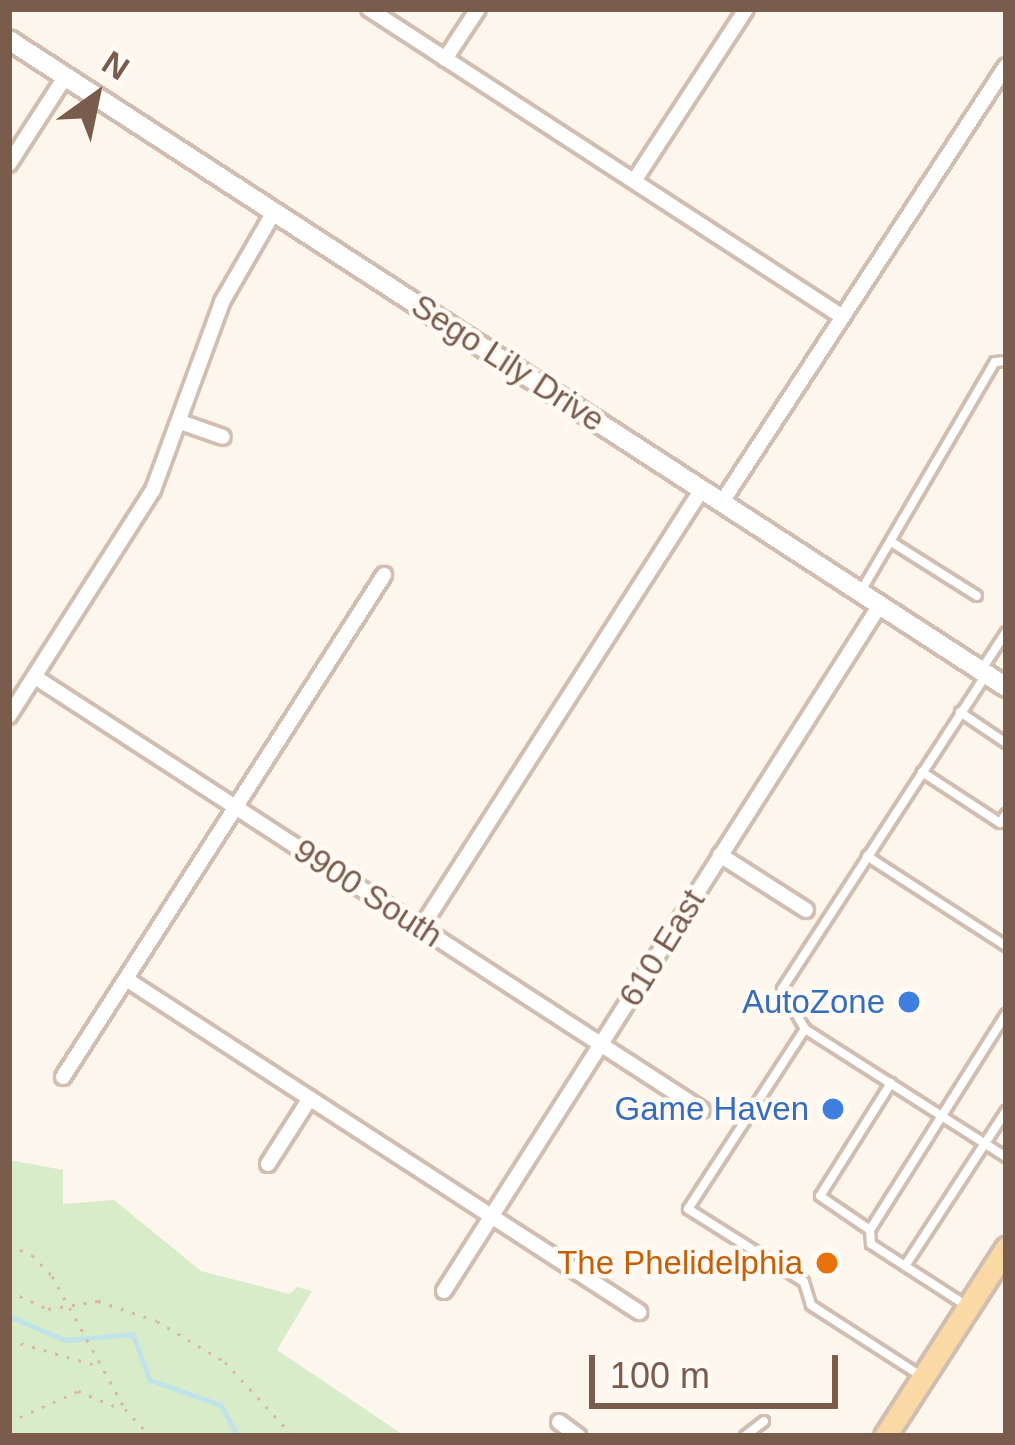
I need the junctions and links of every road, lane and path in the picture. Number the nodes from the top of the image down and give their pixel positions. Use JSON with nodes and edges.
{"nodes":[{"id":1,"x":370,"y":9,"type":"edge"},
{"id":2,"x":478,"y":9,"type":"edge"},
{"id":3,"x":746,"y":9,"type":"edge"},
{"id":4,"x":9,"y":40,"type":"edge"},
{"id":5,"x":446,"y":59,"type":"junction"},
{"id":6,"x":1006,"y":66,"type":"edge"},
{"id":7,"x":65,"y":76,"type":"junction"},
{"id":8,"x":9,"y":164,"type":"edge"},
{"id":9,"x":634,"y":181,"type":"junction"},
{"id":10,"x":274,"y":212,"type":"junction"},
{"id":11,"x":841,"y":316,"type":"junction"},
{"id":12,"x":1006,"y":361,"type":"edge"},
{"id":13,"x":183,"y":422,"type":"junction"},
{"id":14,"x":223,"y":436,"type":"dead end"},
{"id":15,"x":702,"y":489,"type":"junction"},
{"id":16,"x":722,"y":502,"type":"junction"},
{"id":17,"x":893,"y":543,"type":"junction"},
{"id":18,"x":384,"y":575,"type":"dead end"},
{"id":19,"x":860,"y":592,"type":"junction"},
{"id":20,"x":977,"y":596,"type":"dead end"},
{"id":21,"x":880,"y":605,"type":"junction"},
{"id":22,"x":1006,"y":632,"type":"edge"},
{"id":23,"x":984,"y":672,"type":"junction"},
{"id":24,"x":34,"y":676,"type":"junction"},
{"id":25,"x":1006,"y":687,"type":"edge"},
{"id":26,"x":960,"y":712,"type":"junction"},
{"id":27,"x":9,"y":716,"type":"edge"},
{"id":28,"x":1006,"y":743,"type":"edge"},
{"id":29,"x":922,"y":772,"type":"junction"},
{"id":30,"x":236,"y":807,"type":"junction"},
{"id":31,"x":1006,"y":814,"type":"edge"},
{"id":32,"x":720,"y":855,"type":"junction"},
{"id":33,"x":868,"y":856,"type":"junction"},
{"id":34,"x":806,"y":910,"type":"dead end"},
{"id":35,"x":421,"y":928,"type":"junction"},
{"id":36,"x":1006,"y":946,"type":"edge"},
{"id":37,"x":126,"y":979,"type":"junction"},
{"id":38,"x":1006,"y":1014,"type":"edge"},
{"id":39,"x":805,"y":1028,"type":"junction"},
{"id":40,"x":601,"y":1044,"type":"junction"},
{"id":41,"x":63,"y":1077,"type":"dead end"},
{"id":42,"x":891,"y":1083,"type":"junction"},
{"id":43,"x":310,"y":1098,"type":"junction"},
{"id":44,"x":701,"y":1110,"type":"dead end"},
{"id":45,"x":1006,"y":1111,"type":"edge"},
{"id":46,"x":941,"y":1115,"type":"junction"},
{"id":47,"x":985,"y":1143,"type":"junction"},
{"id":48,"x":1006,"y":1157,"type":"edge"},
{"id":49,"x":268,"y":1164,"type":"dead end"},
{"id":50,"x":491,"y":1216,"type":"junction"},
{"id":51,"x":870,"y":1230,"type":"junction"},
{"id":52,"x":9,"y":1246,"type":"edge"},
{"id":53,"x":1006,"y":1248,"type":"edge"},
{"id":54,"x":905,"y":1266,"type":"junction"},
{"id":55,"x":9,"y":1291,"type":"edge"},
{"id":56,"x":444,"y":1291,"type":"dead end"},
{"id":57,"x":968,"y":1307,"type":"junction"},
{"id":58,"x":69,"y":1310,"type":"junction"},
{"id":59,"x":640,"y":1312,"type":"dead end"},
{"id":60,"x":9,"y":1340,"type":"edge"},
{"id":61,"x":103,"y":1369,"type":"junction"},
{"id":62,"x":923,"y":1377,"type":"junction"},
{"id":63,"x":125,"y":1409,"type":"junction"},
{"id":64,"x":764,"y":1420,"type":"dead end"},
{"id":65,"x":9,"y":1422,"type":"edge"},
{"id":66,"x":559,"y":1422,"type":"dead end"},
{"id":67,"x":150,"y":1436,"type":"edge"},
{"id":68,"x":293,"y":1436,"type":"edge"},
{"id":69,"x":578,"y":1436,"type":"edge"},
{"id":70,"x":745,"y":1436,"type":"edge"},
{"id":71,"x":885,"y":1436,"type":"edge"}],
"edges":[{"from":1,"to":5,"type":"street"},
{"from":2,"to":5,"type":"street"},
{"from":3,"to":9,"type":"street"},
{"from":4,"to":7,"type":"main road","name":"Sego Lily Drive"},
{"from":5,"to":9,"type":"street"},
{"from":6,"to":11,"type":"street"},
{"from":7,"to":8,"type":"street"},
{"from":7,"to":10,"type":"main road","name":"Sego Lily Drive"},
{"from":9,"to":11,"type":"street"},
{"from":10,"to":13,"type":"street"},
{"from":10,"to":15,"type":"main road","name":"Sego Lily Drive"},
{"from":11,"to":16,"type":"street"},
{"from":12,"to":17,"type":"lane"},
{"from":13,"to":14,"type":"street"},
{"from":13,"to":24,"type":"street"},
{"from":15,"to":16,"type":"main road","name":"Sego Lily Drive"},
{"from":15,"to":35,"type":"street"},
{"from":16,"to":19,"type":"main road","name":"Sego Lily Drive"},
{"from":17,"to":19,"type":"lane"},
{"from":17,"to":20,"type":"lane"},
{"from":18,"to":30,"type":"street"},
{"from":19,"to":21,"type":"main road","name":"Sego Lily Drive"},
{"from":21,"to":23,"type":"main road","name":"Sego Lily Drive"},
{"from":21,"to":32,"type":"street","name":"610 East"},
{"from":22,"to":23,"type":"lane"},
{"from":23,"to":25,"type":"main road","name":"Sego Lily Drive"},
{"from":23,"to":26,"type":"lane"},
{"from":24,"to":27,"type":"street"},
{"from":24,"to":30,"type":"street","name":"9900 South"},
{"from":26,"to":28,"type":"lane"},
{"from":26,"to":29,"type":"lane"},
{"from":29,"to":31,"type":"lane"},
{"from":29,"to":33,"type":"lane"},
{"from":30,"to":35,"type":"street","name":"9900 South"},
{"from":30,"to":37,"type":"street"},
{"from":32,"to":34,"type":"street"},
{"from":32,"to":40,"type":"street","name":"610 East"},
{"from":33,"to":36,"type":"lane"},
{"from":33,"to":39,"type":"lane"},
{"from":35,"to":40,"type":"street","name":"9900 South"},
{"from":37,"to":41,"type":"street"},
{"from":37,"to":43,"type":"street"},
{"from":38,"to":46,"type":"lane"},
{"from":39,"to":42,"type":"lane"},
{"from":39,"to":62,"type":"lane"},
{"from":40,"to":44,"type":"street","name":"9900 South"},
{"from":40,"to":50,"type":"street","name":"610 East"},
{"from":42,"to":46,"type":"lane"},
{"from":42,"to":51,"type":"lane"},
{"from":43,"to":49,"type":"street"},
{"from":43,"to":50,"type":"street"},
{"from":45,"to":47,"type":"lane"},
{"from":46,"to":47,"type":"lane"},
{"from":46,"to":51,"type":"lane"},
{"from":47,"to":48,"type":"lane"},
{"from":47,"to":54,"type":"lane"},
{"from":50,"to":56,"type":"street","name":"610 East"},
{"from":50,"to":59,"type":"street"},
{"from":51,"to":54,"type":"lane"},
{"from":52,"to":58,"type":"path"},
{"from":53,"to":57,"type":"main road"},
{"from":54,"to":57,"type":"lane"},
{"from":55,"to":58,"type":"path"},
{"from":57,"to":62,"type":"main road"},
{"from":58,"to":61,"type":"path"},
{"from":58,"to":68,"type":"path"},
{"from":60,"to":61,"type":"path"},
{"from":61,"to":63,"type":"path"},
{"from":62,"to":71,"type":"main road"},
{"from":63,"to":65,"type":"path"},
{"from":63,"to":67,"type":"path"},
{"from":64,"to":70,"type":"lane"},
{"from":66,"to":69,"type":"street"}]}
